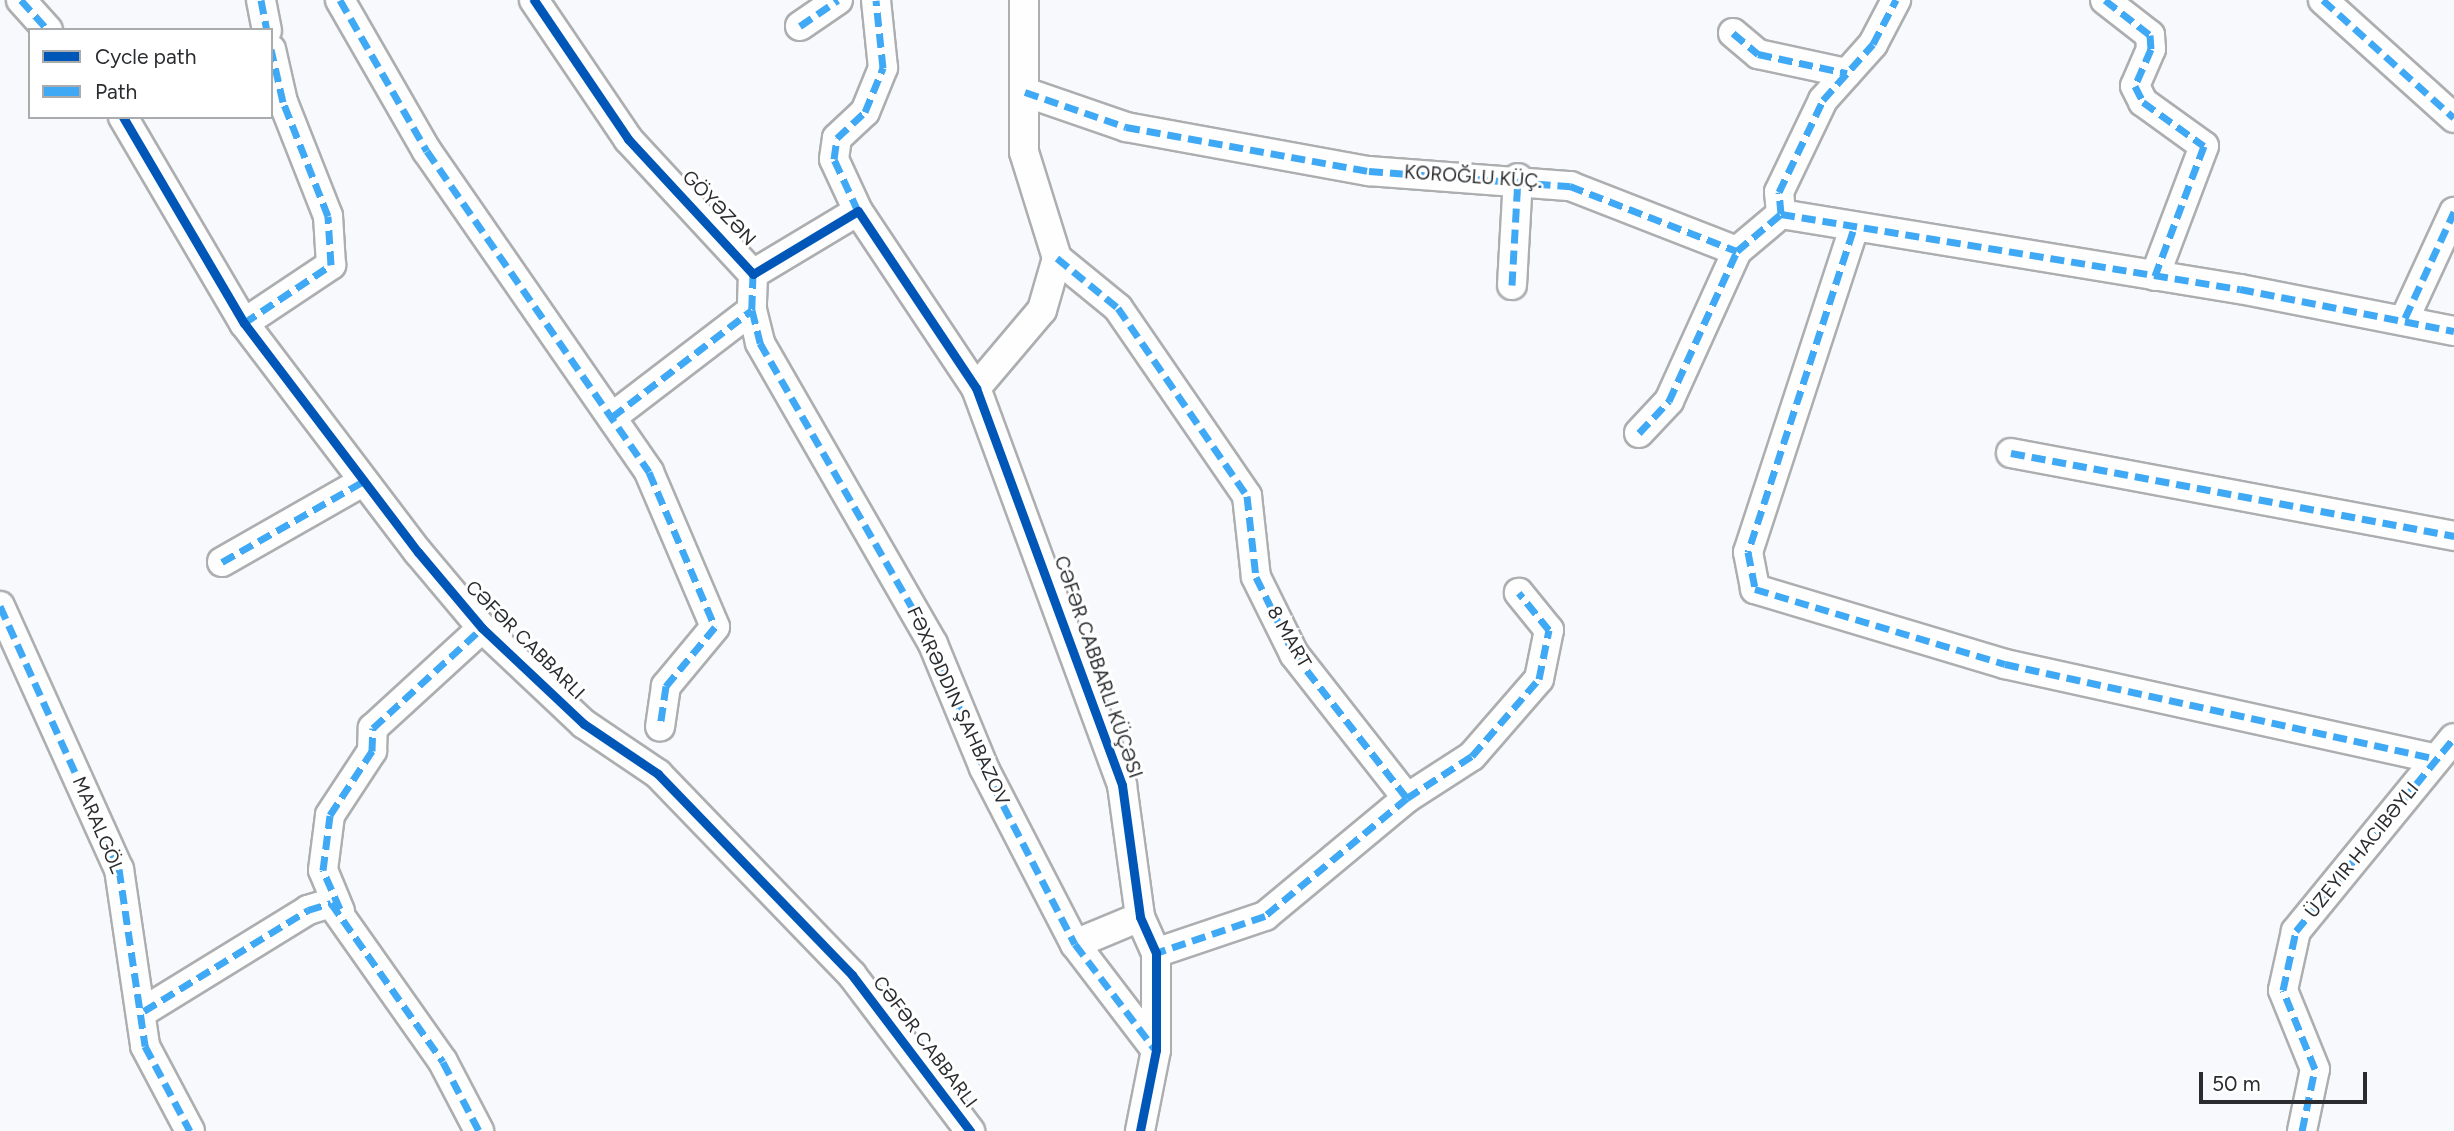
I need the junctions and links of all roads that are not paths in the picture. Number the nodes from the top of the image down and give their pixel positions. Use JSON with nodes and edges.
{"nodes":[{"id":1,"x":21,"y":0,"type":"edge"},
{"id":2,"x":261,"y":0,"type":"edge"},
{"id":3,"x":340,"y":0,"type":"edge"},
{"id":4,"x":534,"y":0,"type":"edge"},
{"id":5,"x":838,"y":0,"type":"edge"},
{"id":6,"x":876,"y":0,"type":"edge"},
{"id":7,"x":1024,"y":0,"type":"edge"},
{"id":8,"x":1896,"y":0,"type":"edge"},
{"id":9,"x":2105,"y":0,"type":"edge"},
{"id":10,"x":2323,"y":0,"type":"edge"},
{"id":11,"x":800,"y":26,"type":"dead end"},
{"id":12,"x":46,"y":28,"type":"edge"},
{"id":13,"x":267,"y":28,"type":"edge"},
{"id":14,"x":1733,"y":33,"type":"dead end"},
{"id":15,"x":273,"y":58,"type":"edge"},
{"id":16,"x":1847,"y":73,"type":"junction"},
{"id":17,"x":1025,"y":92,"type":"junction"},
{"id":18,"x":2454,"y":118,"type":"edge"},
{"id":19,"x":124,"y":119,"type":"edge"},
{"id":20,"x":1518,"y":178,"type":"junction"},
{"id":21,"x":858,"y":211,"type":"junction"},
{"id":22,"x":2454,"y":212,"type":"edge"},
{"id":23,"x":1781,"y":214,"type":"junction"},
{"id":24,"x":1853,"y":231,"type":"junction"},
{"id":25,"x":1737,"y":251,"type":"junction"},
{"id":26,"x":1057,"y":258,"type":"junction"},
{"id":27,"x":753,"y":274,"type":"junction"},
{"id":28,"x":2155,"y":276,"type":"junction"},
{"id":29,"x":1512,"y":285,"type":"dead end"},
{"id":30,"x":751,"y":310,"type":"junction"},
{"id":31,"x":2405,"y":318,"type":"junction"},
{"id":32,"x":244,"y":323,"type":"junction"},
{"id":33,"x":2454,"y":331,"type":"edge"},
{"id":34,"x":976,"y":388,"type":"junction"},
{"id":35,"x":612,"y":417,"type":"junction"},
{"id":36,"x":1639,"y":433,"type":"dead end"},
{"id":37,"x":2011,"y":453,"type":"dead end"},
{"id":38,"x":364,"y":481,"type":"junction"},
{"id":39,"x":2454,"y":536,"type":"edge"},
{"id":40,"x":222,"y":562,"type":"dead end"},
{"id":41,"x":1519,"y":593,"type":"dead end"},
{"id":42,"x":0,"y":606,"type":"edge"},
{"id":43,"x":482,"y":628,"type":"junction"},
{"id":44,"x":660,"y":727,"type":"dead end"},
{"id":45,"x":2445,"y":748,"type":"edge"},
{"id":46,"x":1407,"y":798,"type":"junction"},
{"id":47,"x":340,"y":911,"type":"junction"},
{"id":48,"x":1140,"y":917,"type":"junction"},
{"id":49,"x":1075,"y":944,"type":"junction"},
{"id":50,"x":1156,"y":953,"type":"junction"},
{"id":51,"x":144,"y":1011,"type":"junction"},
{"id":52,"x":1156,"y":1051,"type":"junction"},
{"id":53,"x":190,"y":1131,"type":"edge"},
{"id":54,"x":479,"y":1131,"type":"edge"},
{"id":55,"x":970,"y":1131,"type":"edge"},
{"id":56,"x":1140,"y":1131,"type":"edge"},
{"id":57,"x":2302,"y":1131,"type":"edge"}],
"edges":[{"from":1,"to":12,"type":"street"},
{"from":2,"to":13,"type":"street"},
{"from":3,"to":35,"type":"street"},
{"from":4,"to":27,"type":"street","name":"GÖYƏZƏN"},
{"from":5,"to":11,"type":"street"},
{"from":6,"to":21,"type":"street"},
{"from":7,"to":17,"type":"street"},
{"from":8,"to":16,"type":"street"},
{"from":9,"to":28,"type":"street"},
{"from":10,"to":18,"type":"street"},
{"from":14,"to":16,"type":"street"},
{"from":15,"to":32,"type":"street"},
{"from":16,"to":23,"type":"street"},
{"from":17,"to":20,"type":"street","name":"KOROĞLU KÜÇ."},
{"from":17,"to":26,"type":"street"},
{"from":19,"to":32,"type":"street"},
{"from":20,"to":25,"type":"street","name":"KOROĞLU KÜÇ."},
{"from":20,"to":29,"type":"street"},
{"from":21,"to":27,"type":"street","name":"GÖYƏZƏN"},
{"from":21,"to":34,"type":"street"},
{"from":22,"to":31,"type":"street"},
{"from":23,"to":24,"type":"street"},
{"from":23,"to":25,"type":"street"},
{"from":24,"to":28,"type":"street"},
{"from":24,"to":45,"type":"street"},
{"from":25,"to":36,"type":"street"},
{"from":26,"to":34,"type":"street"},
{"from":26,"to":46,"type":"street","name":"8 MART"},
{"from":27,"to":30,"type":"street","name":"FƏXRƏDDIN ŞAHBAZOV"},
{"from":28,"to":31,"type":"street"},
{"from":30,"to":35,"type":"street"},
{"from":30,"to":49,"type":"street","name":"FƏXRƏDDIN ŞAHBAZOV"},
{"from":31,"to":33,"type":"street"},
{"from":32,"to":38,"type":"street"},
{"from":34,"to":48,"type":"street"},
{"from":35,"to":44,"type":"street"},
{"from":37,"to":39,"type":"street"},
{"from":38,"to":40,"type":"street"},
{"from":38,"to":43,"type":"street"},
{"from":41,"to":46,"type":"street"},
{"from":42,"to":51,"type":"street","name":"MARALGÖL"},
{"from":43,"to":47,"type":"street"},
{"from":43,"to":55,"type":"street"},
{"from":45,"to":57,"type":"street"},
{"from":46,"to":50,"type":"street"},
{"from":47,"to":51,"type":"street"},
{"from":47,"to":54,"type":"street"},
{"from":48,"to":49,"type":"street"},
{"from":48,"to":50,"type":"street"},
{"from":49,"to":52,"type":"street","name":"FƏXRƏDDIN ŞAHBAZOV"},
{"from":50,"to":52,"type":"street"},
{"from":51,"to":53,"type":"street","name":"MARALGÖL"},
{"from":52,"to":56,"type":"street"}]}
